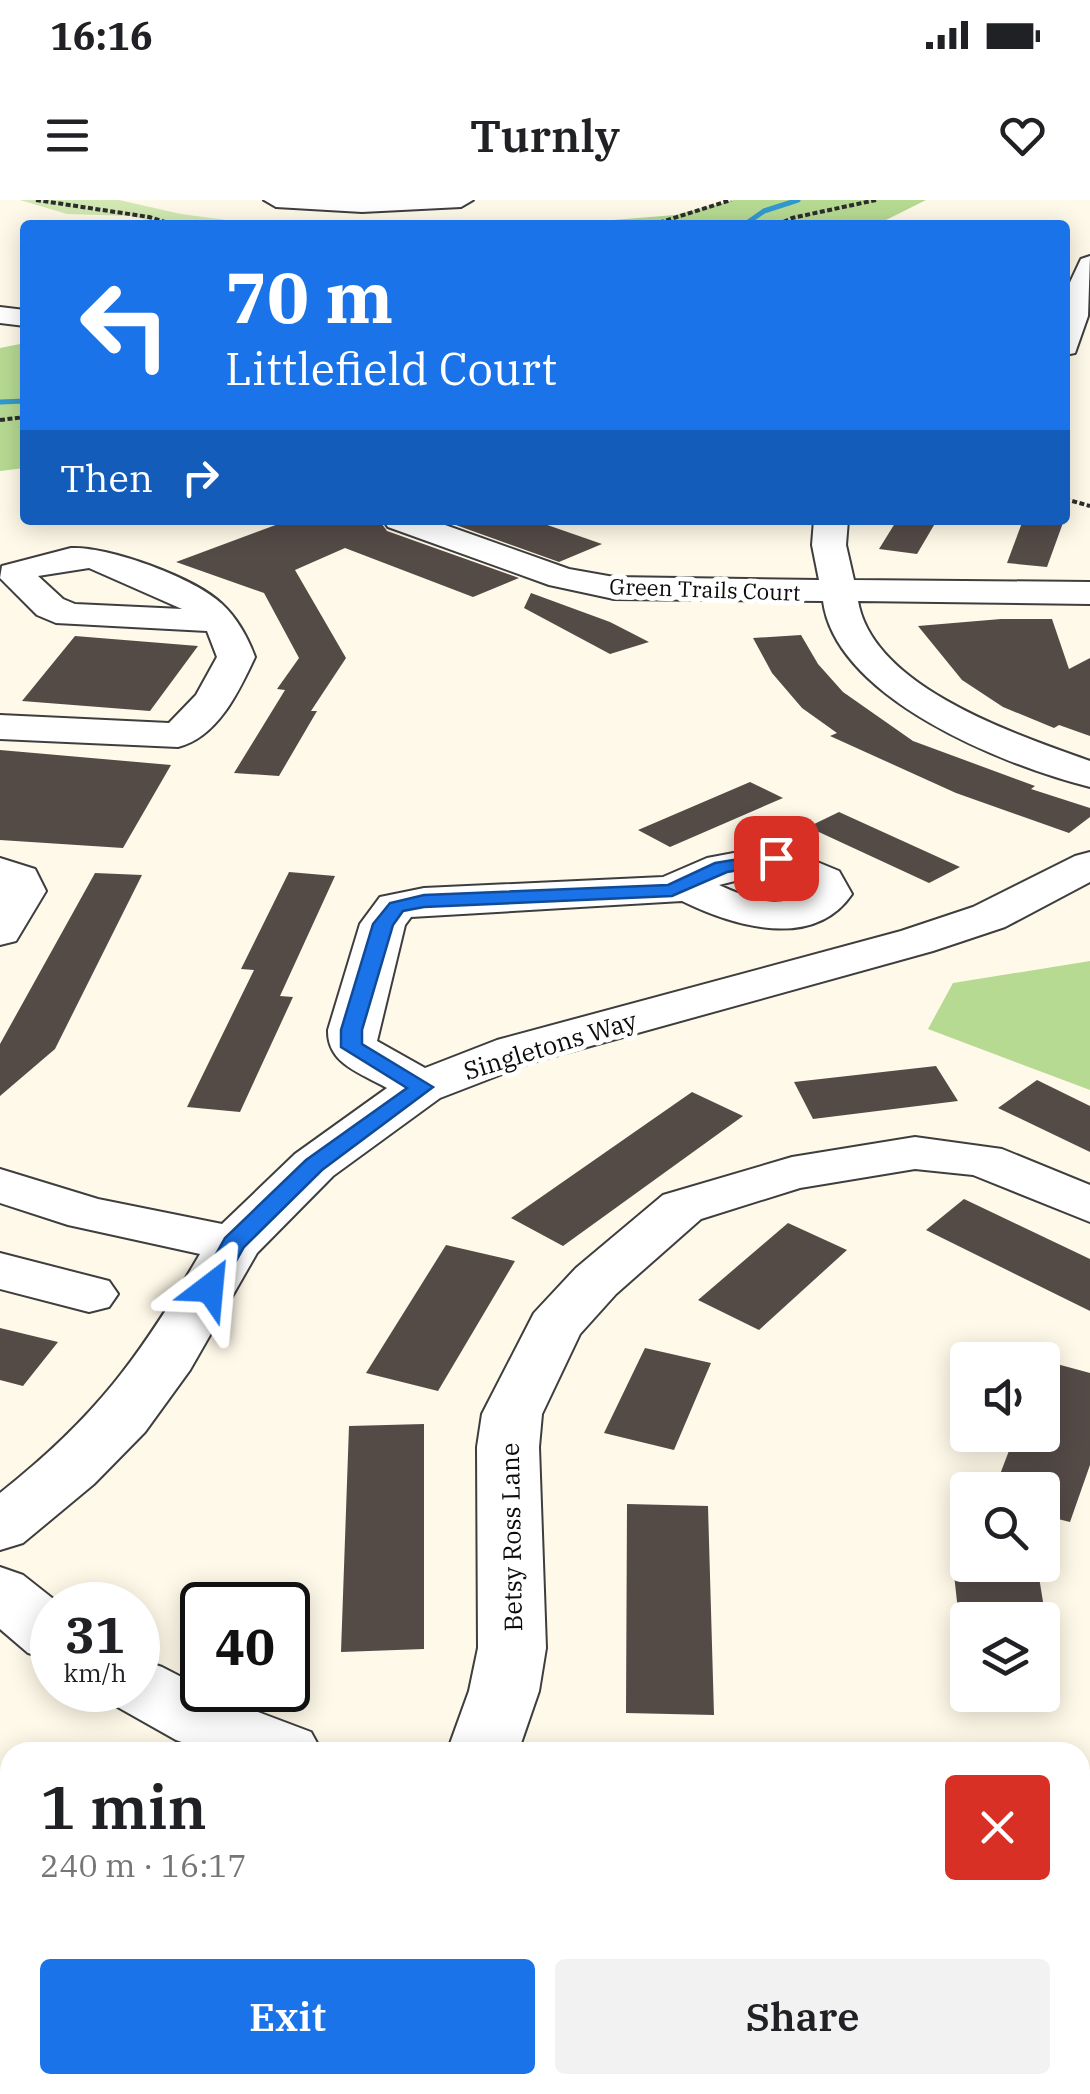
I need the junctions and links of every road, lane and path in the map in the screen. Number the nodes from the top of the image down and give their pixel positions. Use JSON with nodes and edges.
{"nodes":[{"id":1,"x":36,"y":200,"type":"edge"},
{"id":2,"x":276,"y":200,"type":"edge"},
{"id":3,"x":461,"y":200,"type":"edge"},
{"id":4,"x":731,"y":200,"type":"edge"},
{"id":5,"x":876,"y":200,"type":"edge"},
{"id":6,"x":159,"y":220,"type":"edge"},
{"id":7,"x":668,"y":220,"type":"edge"},
{"id":8,"x":788,"y":220,"type":"edge"},
{"id":9,"x":1090,"y":264,"type":"edge"},
{"id":10,"x":1070,"y":337,"type":"edge"},
{"id":11,"x":414,"y":525,"type":"edge"},
{"id":12,"x":831,"y":525,"type":"edge"},
{"id":13,"x":840,"y":592,"type":"junction"},
{"id":14,"x":1090,"y":593,"type":"edge"},
{"id":15,"x":216,"y":621,"type":"dead end"},
{"id":16,"x":2,"y":727,"type":"edge"},
{"id":17,"x":1090,"y":775,"type":"edge"},
{"id":18,"x":1090,"y":865,"type":"edge"},
{"id":19,"x":0,"y":871,"type":"edge"},
{"id":20,"x":684,"y":884,"type":"dead end"},
{"id":21,"x":0,"y":931,"type":"edge"},
{"id":22,"x":422,"y":1087,"type":"junction"},
{"id":23,"x":0,"y":1185,"type":"edge"},
{"id":24,"x":1090,"y":1205,"type":"edge"},
{"id":25,"x":234,"y":1244,"type":"junction"},
{"id":26,"x":0,"y":1271,"type":"edge"},
{"id":27,"x":89,"y":1294,"type":"dead end"},
{"id":28,"x":0,"y":1527,"type":"edge"},
{"id":29,"x":0,"y":1592,"type":"edge"},
{"id":30,"x":30,"y":1617,"type":"edge"},
{"id":31,"x":160,"y":1698,"type":"edge"},
{"id":32,"x":259,"y":1742,"type":"edge"},
{"id":33,"x":486,"y":1742,"type":"edge"}],
"edges":[{"from":1,"to":6,"type":"path"},
{"from":2,"to":3,"type":"street"},
{"from":4,"to":7,"type":"path"},
{"from":5,"to":8,"type":"path"},
{"from":9,"to":10,"type":"street"},
{"from":11,"to":13,"type":"street","name":"Green Trails Court"},
{"from":12,"to":13,"type":"street"},
{"from":13,"to":14,"type":"street","name":"Green Trails Court"},
{"from":13,"to":17,"type":"street"},
{"from":15,"to":16,"type":"street"},
{"from":18,"to":22,"type":"street","name":"Singletons Way"},
{"from":19,"to":21,"type":"street"},
{"from":20,"to":22,"type":"street"},
{"from":22,"to":25,"type":"street","name":"Singletons Way"},
{"from":23,"to":25,"type":"street"},
{"from":24,"to":33,"type":"street","name":"Betsy Ross Lane"},
{"from":25,"to":28,"type":"street","name":"Singletons Way"},
{"from":26,"to":27,"type":"street"},
{"from":29,"to":30,"type":"street"},
{"from":31,"to":32,"type":"street"}]}
